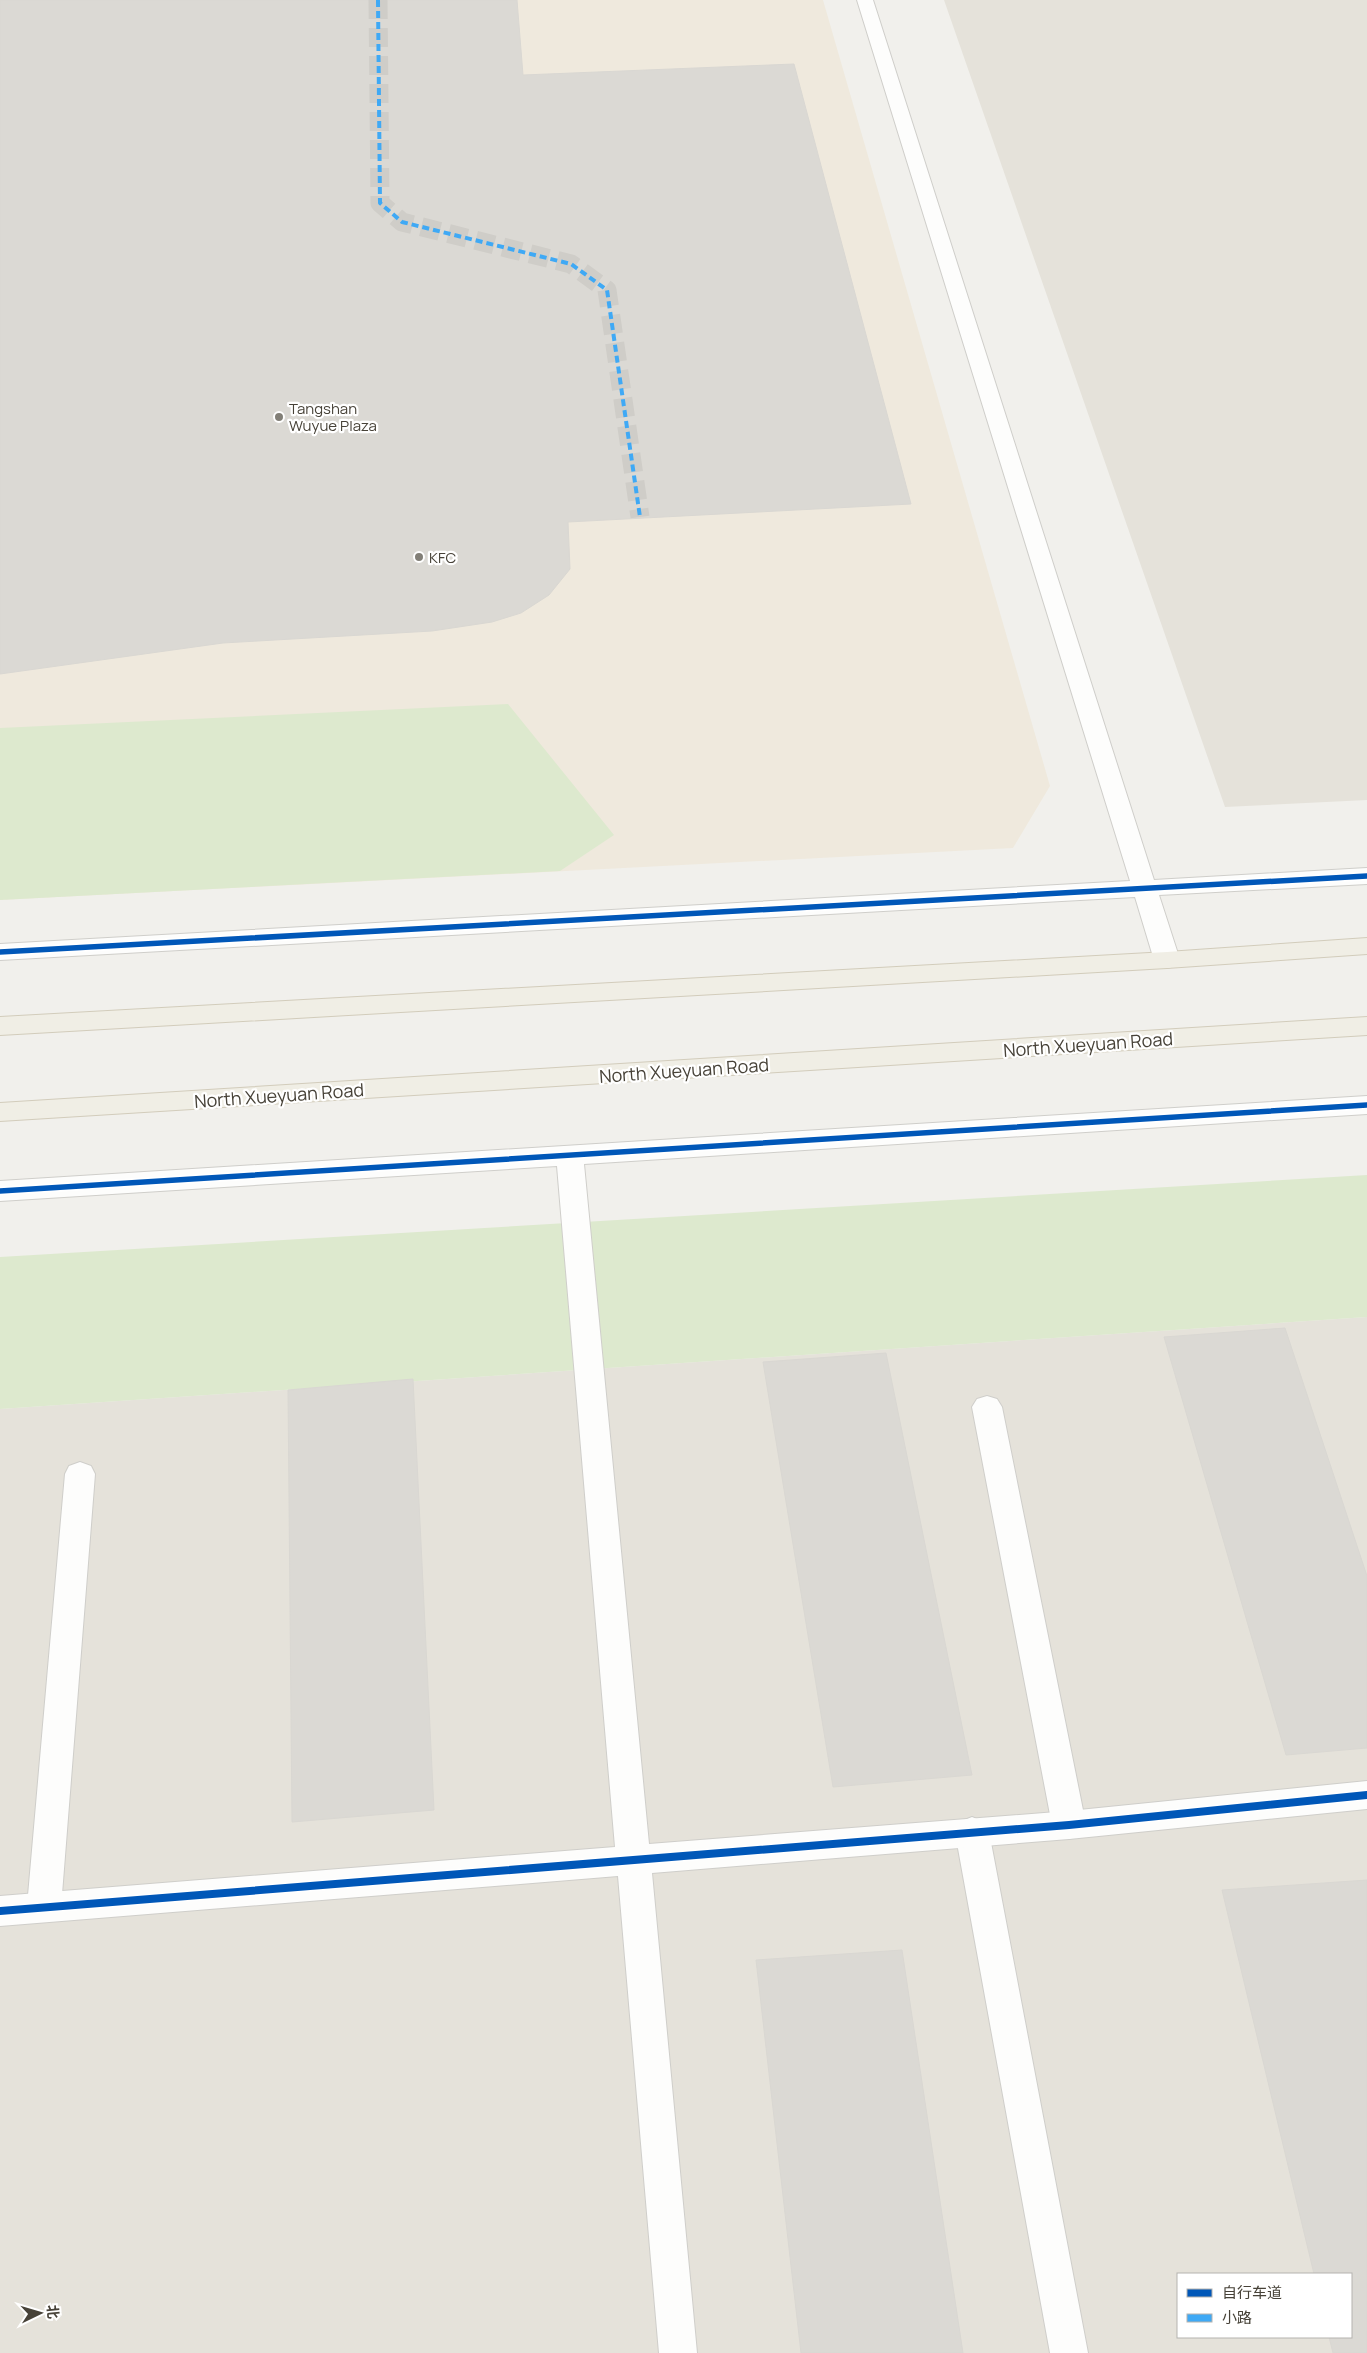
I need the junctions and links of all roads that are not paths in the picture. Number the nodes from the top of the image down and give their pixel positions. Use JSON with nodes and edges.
{"nodes":[{"id":1,"x":865,"y":0,"type":"edge"},
{"id":2,"x":1367,"y":876,"type":"edge"},
{"id":3,"x":1145,"y":889,"type":"junction"},
{"id":4,"x":1367,"y":946,"type":"edge"},
{"id":5,"x":0,"y":952,"type":"edge"},
{"id":6,"x":1167,"y":960,"type":"junction"},
{"id":7,"x":0,"y":1026,"type":"edge"},
{"id":8,"x":1367,"y":1026,"type":"edge"},
{"id":9,"x":1367,"y":1104,"type":"edge"},
{"id":10,"x":0,"y":1112,"type":"edge"},
{"id":11,"x":570,"y":1155,"type":"junction"},
{"id":12,"x":0,"y":1192,"type":"edge"},
{"id":13,"x":987,"y":1407,"type":"dead end"},
{"id":14,"x":80,"y":1474,"type":"dead end"},
{"id":15,"x":1367,"y":1795,"type":"edge"},
{"id":16,"x":1069,"y":1824,"type":"junction"},
{"id":17,"x":972,"y":1832,"type":"junction"},
{"id":18,"x":633,"y":1860,"type":"junction"},
{"id":19,"x":44,"y":1907,"type":"junction"},
{"id":20,"x":0,"y":1911,"type":"edge"},
{"id":21,"x":678,"y":2353,"type":"edge"},
{"id":22,"x":1069,"y":2353,"type":"edge"}],
"edges":[{"from":1,"to":3,"type":"street"},
{"from":2,"to":3,"type":"street"},
{"from":3,"to":5,"type":"street"},
{"from":3,"to":6,"type":"street"},
{"from":4,"to":6,"type":"main road"},
{"from":6,"to":7,"type":"main road"},
{"from":8,"to":10,"type":"main road","name":"North Xueyuan Road"},
{"from":9,"to":11,"type":"street"},
{"from":11,"to":12,"type":"street"},
{"from":11,"to":18,"type":"street"},
{"from":13,"to":16,"type":"street"},
{"from":14,"to":19,"type":"street"},
{"from":15,"to":16,"type":"street"},
{"from":16,"to":17,"type":"street"},
{"from":17,"to":18,"type":"street"},
{"from":17,"to":22,"type":"street"},
{"from":18,"to":19,"type":"street"},
{"from":18,"to":21,"type":"street"},
{"from":19,"to":20,"type":"street"}]}
